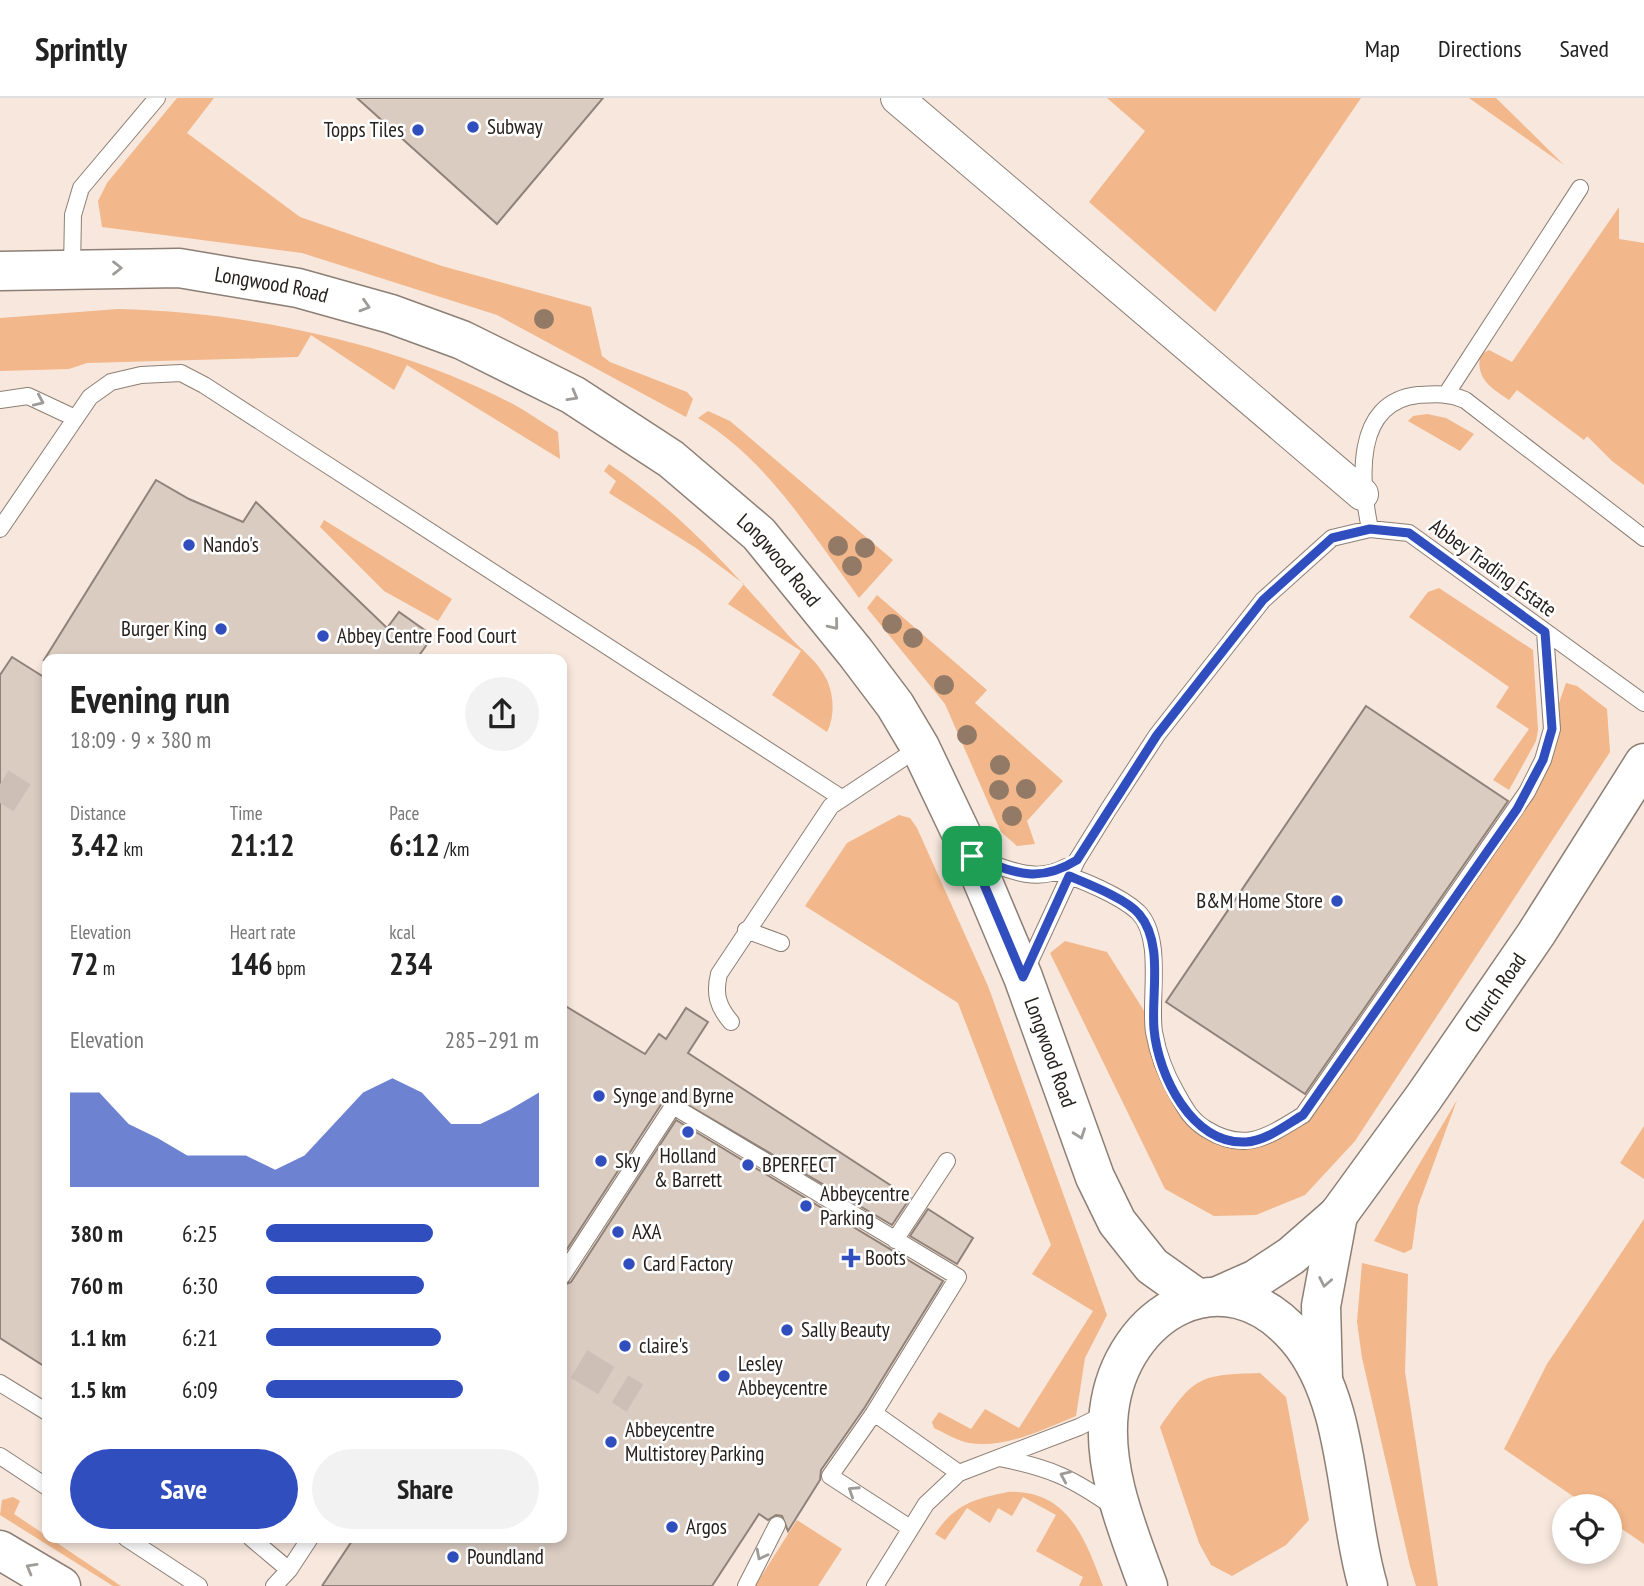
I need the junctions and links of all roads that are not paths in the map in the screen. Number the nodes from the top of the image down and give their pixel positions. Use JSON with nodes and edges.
{"nodes":[{"id":1,"x":157,"y":98,"type":"edge"},
{"id":2,"x":897,"y":98,"type":"edge"},
{"id":3,"x":1580,"y":188,"type":"dead end"},
{"id":4,"x":72,"y":268,"type":"junction"},
{"id":5,"x":0,"y":271,"type":"edge"},
{"id":6,"x":1447,"y":393,"type":"junction"},
{"id":7,"x":0,"y":400,"type":"edge"},
{"id":8,"x":75,"y":418,"type":"junction"},
{"id":9,"x":1362,"y":494,"type":"junction"},
{"id":10,"x":0,"y":529,"type":"edge"},
{"id":11,"x":1370,"y":529,"type":"junction"},
{"id":12,"x":1644,"y":538,"type":"edge"},
{"id":13,"x":1545,"y":632,"type":"junction"},
{"id":14,"x":1644,"y":703,"type":"edge"},
{"id":15,"x":920,"y":747,"type":"junction"},
{"id":16,"x":1644,"y":763,"type":"edge"},
{"id":17,"x":839,"y":797,"type":"junction"},
{"id":18,"x":972,"y":856,"type":"junction"},
{"id":19,"x":1063,"y":874,"type":"junction"},
{"id":20,"x":746,"y":930,"type":"junction"},
{"id":21,"x":781,"y":943,"type":"dead end"},
{"id":22,"x":1023,"y":977,"type":"junction"},
{"id":23,"x":731,"y":1022,"type":"dead end"},
{"id":24,"x":947,"y":1161,"type":"dead end"},
{"id":25,"x":1338,"y":1215,"type":"junction"},
{"id":26,"x":895,"y":1240,"type":"junction"},
{"id":27,"x":567,"y":1268,"type":"edge"},
{"id":28,"x":1208,"y":1296,"type":"junction"},
{"id":29,"x":0,"y":1383,"type":"edge"},
{"id":30,"x":1324,"y":1384,"type":"junction"},
{"id":31,"x":42,"y":1409,"type":"edge"},
{"id":32,"x":1109,"y":1412,"type":"junction"},
{"id":33,"x":873,"y":1413,"type":"junction"},
{"id":34,"x":0,"y":1456,"type":"edge"},
{"id":35,"x":997,"y":1457,"type":"junction"},
{"id":36,"x":960,"y":1473,"type":"junction"},
{"id":37,"x":42,"y":1484,"type":"edge"},
{"id":38,"x":1122,"y":1514,"type":"junction"},
{"id":39,"x":777,"y":1525,"type":"dead end"},
{"id":40,"x":910,"y":1528,"type":"junction"},
{"id":41,"x":134,"y":1543,"type":"edge"},
{"id":42,"x":257,"y":1543,"type":"edge"},
{"id":43,"x":307,"y":1543,"type":"edge"},
{"id":44,"x":0,"y":1550,"type":"edge"},
{"id":45,"x":289,"y":1570,"type":"junction"},
{"id":46,"x":1361,"y":1580,"type":"edge"},
{"id":47,"x":61,"y":1586,"type":"edge"},
{"id":48,"x":199,"y":1586,"type":"edge"},
{"id":49,"x":274,"y":1586,"type":"edge"},
{"id":50,"x":746,"y":1586,"type":"edge"},
{"id":51,"x":875,"y":1586,"type":"edge"},
{"id":52,"x":1148,"y":1586,"type":"edge"}],
"edges":[{"from":1,"to":4,"type":"lane"},
{"from":2,"to":9,"type":"street"},
{"from":3,"to":6,"type":"lane"},
{"from":4,"to":5,"type":"street","name":"Longwood Road"},
{"from":4,"to":15,"type":"street","name":"Longwood Road","one_way":true},
{"from":6,"to":9,"type":"lane"},
{"from":6,"to":12,"type":"lane"},
{"from":7,"to":8,"type":"lane","one_way":true},
{"from":8,"to":10,"type":"lane"},
{"from":8,"to":17,"type":"lane"},
{"from":9,"to":11,"type":"lane"},
{"from":11,"to":13,"type":"lane","name":"Abbey Trading Estate"},
{"from":11,"to":19,"type":"lane","name":"Abbey Trading Estate"},
{"from":13,"to":14,"type":"lane","name":"Abbey Trading Estate"},
{"from":13,"to":19,"type":"lane"},
{"from":15,"to":17,"type":"lane"},
{"from":15,"to":18,"type":"street","name":"Longwood Road"},
{"from":16,"to":25,"type":"street","name":"Church Road"},
{"from":17,"to":20,"type":"lane"},
{"from":18,"to":19,"type":"lane"},
{"from":18,"to":22,"type":"street","name":"Longwood Road"},
{"from":19,"to":22,"type":"lane"},
{"from":20,"to":21,"type":"lane"},
{"from":20,"to":23,"type":"lane"},
{"from":22,"to":28,"type":"street","name":"Longwood Road","one_way":true},
{"from":24,"to":26,"type":"lane"},
{"from":25,"to":28,"type":"street","name":"Church Road"},
{"from":25,"to":30,"type":"street","name":"Church Road","one_way":true},
{"from":26,"to":27,"type":"lane"},
{"from":26,"to":33,"type":"lane"},
{"from":28,"to":30,"type":"street"},
{"from":28,"to":32,"type":"street","name":"Church Road"},
{"from":29,"to":31,"type":"lane"},
{"from":30,"to":46,"type":"street"},
{"from":32,"to":35,"type":"lane"},
{"from":32,"to":38,"type":"street","name":"Church Road"},
{"from":33,"to":36,"type":"lane"},
{"from":40,"to":33,"type":"lane","one_way":true},
{"from":34,"to":37,"type":"lane"},
{"from":35,"to":36,"type":"lane"},
{"from":38,"to":35,"type":"lane","one_way":true},
{"from":36,"to":40,"type":"lane"},
{"from":38,"to":52,"type":"street","name":"Church Road"},
{"from":39,"to":50,"type":"lane","one_way":true},
{"from":40,"to":51,"type":"lane"},
{"from":41,"to":48,"type":"lane"},
{"from":42,"to":45,"type":"lane"},
{"from":43,"to":45,"type":"lane"},
{"from":47,"to":44,"type":"street","one_way":true},
{"from":45,"to":49,"type":"lane"}]}
